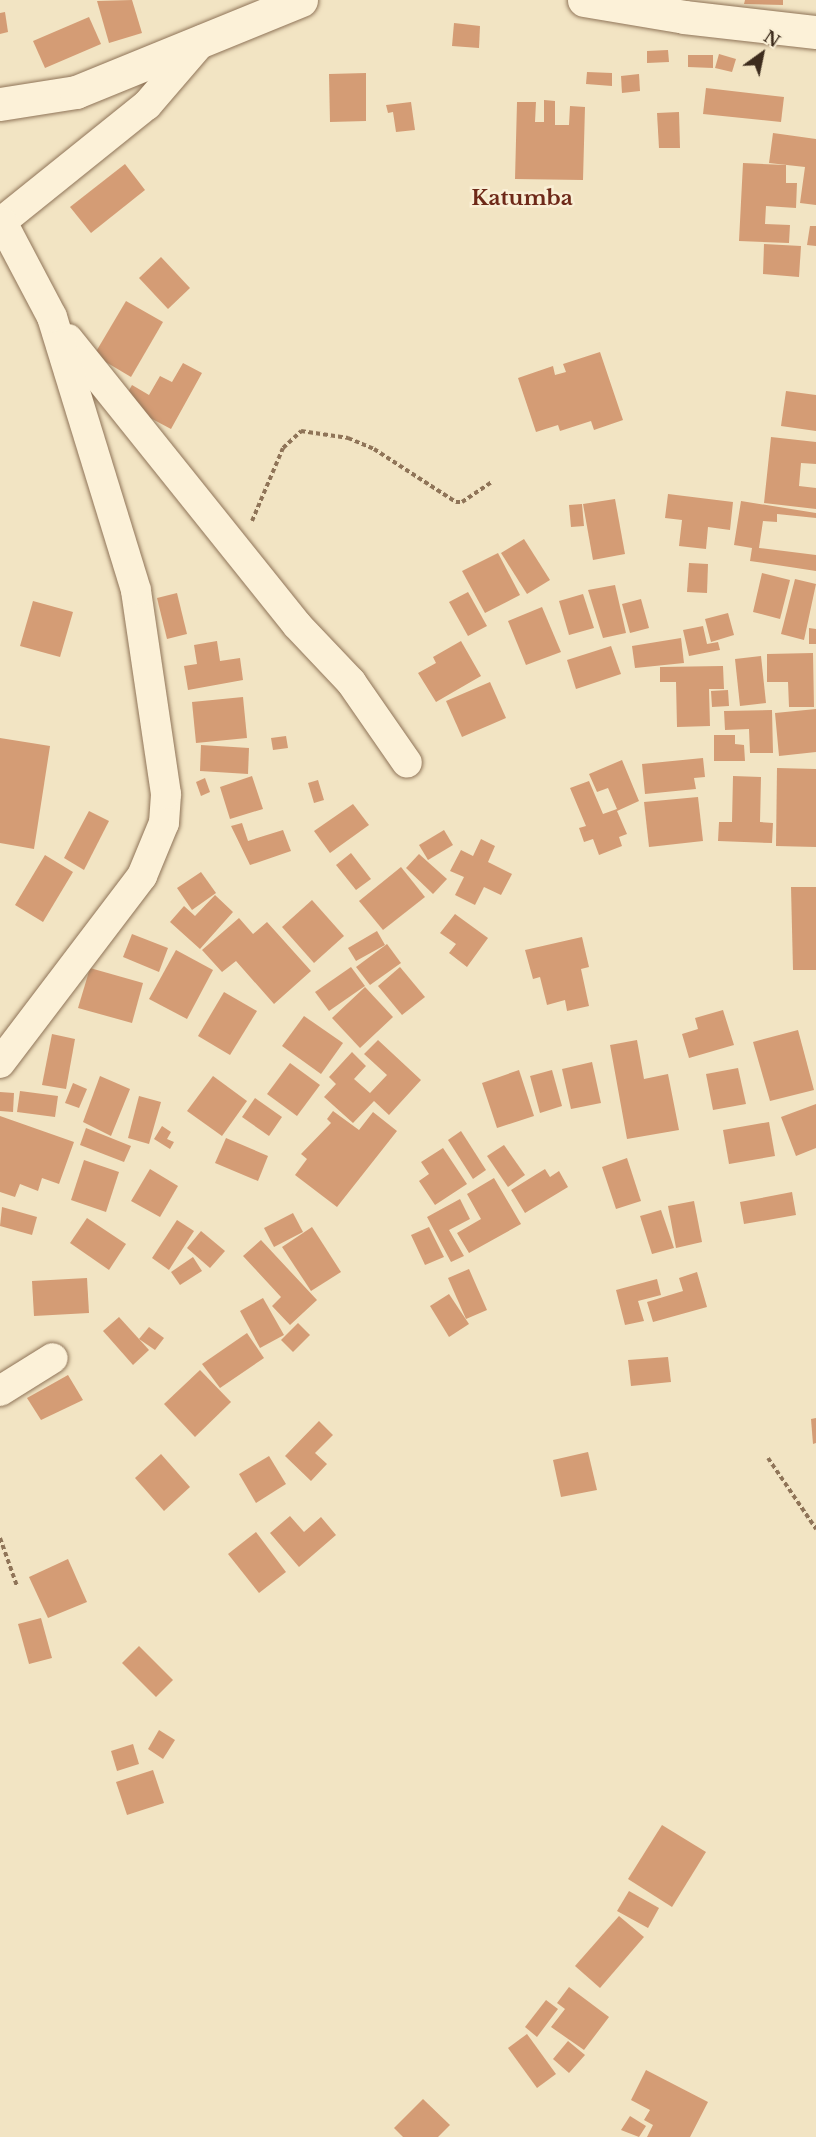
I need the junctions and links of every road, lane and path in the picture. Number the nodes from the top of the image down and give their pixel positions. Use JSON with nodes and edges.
{"nodes":[{"id":1,"x":301,"y":0,"type":"edge"},
{"id":2,"x":584,"y":0,"type":"edge"},
{"id":3,"x":816,"y":32,"type":"edge"},
{"id":4,"x":203,"y":40,"type":"junction"},
{"id":5,"x":0,"y":104,"type":"edge"},
{"id":6,"x":1,"y":222,"type":"edge"},
{"id":7,"x":52,"y":317,"type":"junction"},
{"id":8,"x":493,"y":481,"type":"dead end"},
{"id":9,"x":239,"y":552,"type":"junction"},
{"id":10,"x":407,"y":764,"type":"dead end"},
{"id":11,"x":0,"y":1063,"type":"edge"},
{"id":12,"x":53,"y":1358,"type":"dead end"},
{"id":13,"x":0,"y":1391,"type":"edge"},
{"id":14,"x":768,"y":1458,"type":"dead end"},
{"id":15,"x":816,"y":1529,"type":"edge"},
{"id":16,"x":0,"y":1538,"type":"edge"},
{"id":17,"x":17,"y":1586,"type":"dead end"}],
"edges":[{"from":1,"to":4,"type":"street"},
{"from":2,"to":3,"type":"street"},
{"from":4,"to":5,"type":"street"},
{"from":4,"to":6,"type":"street"},
{"from":6,"to":7,"type":"street"},
{"from":7,"to":9,"type":"street"},
{"from":7,"to":11,"type":"street"},
{"from":8,"to":9,"type":"path"},
{"from":9,"to":10,"type":"street"},
{"from":12,"to":13,"type":"street"},
{"from":14,"to":15,"type":"path"},
{"from":16,"to":17,"type":"path"}]}
